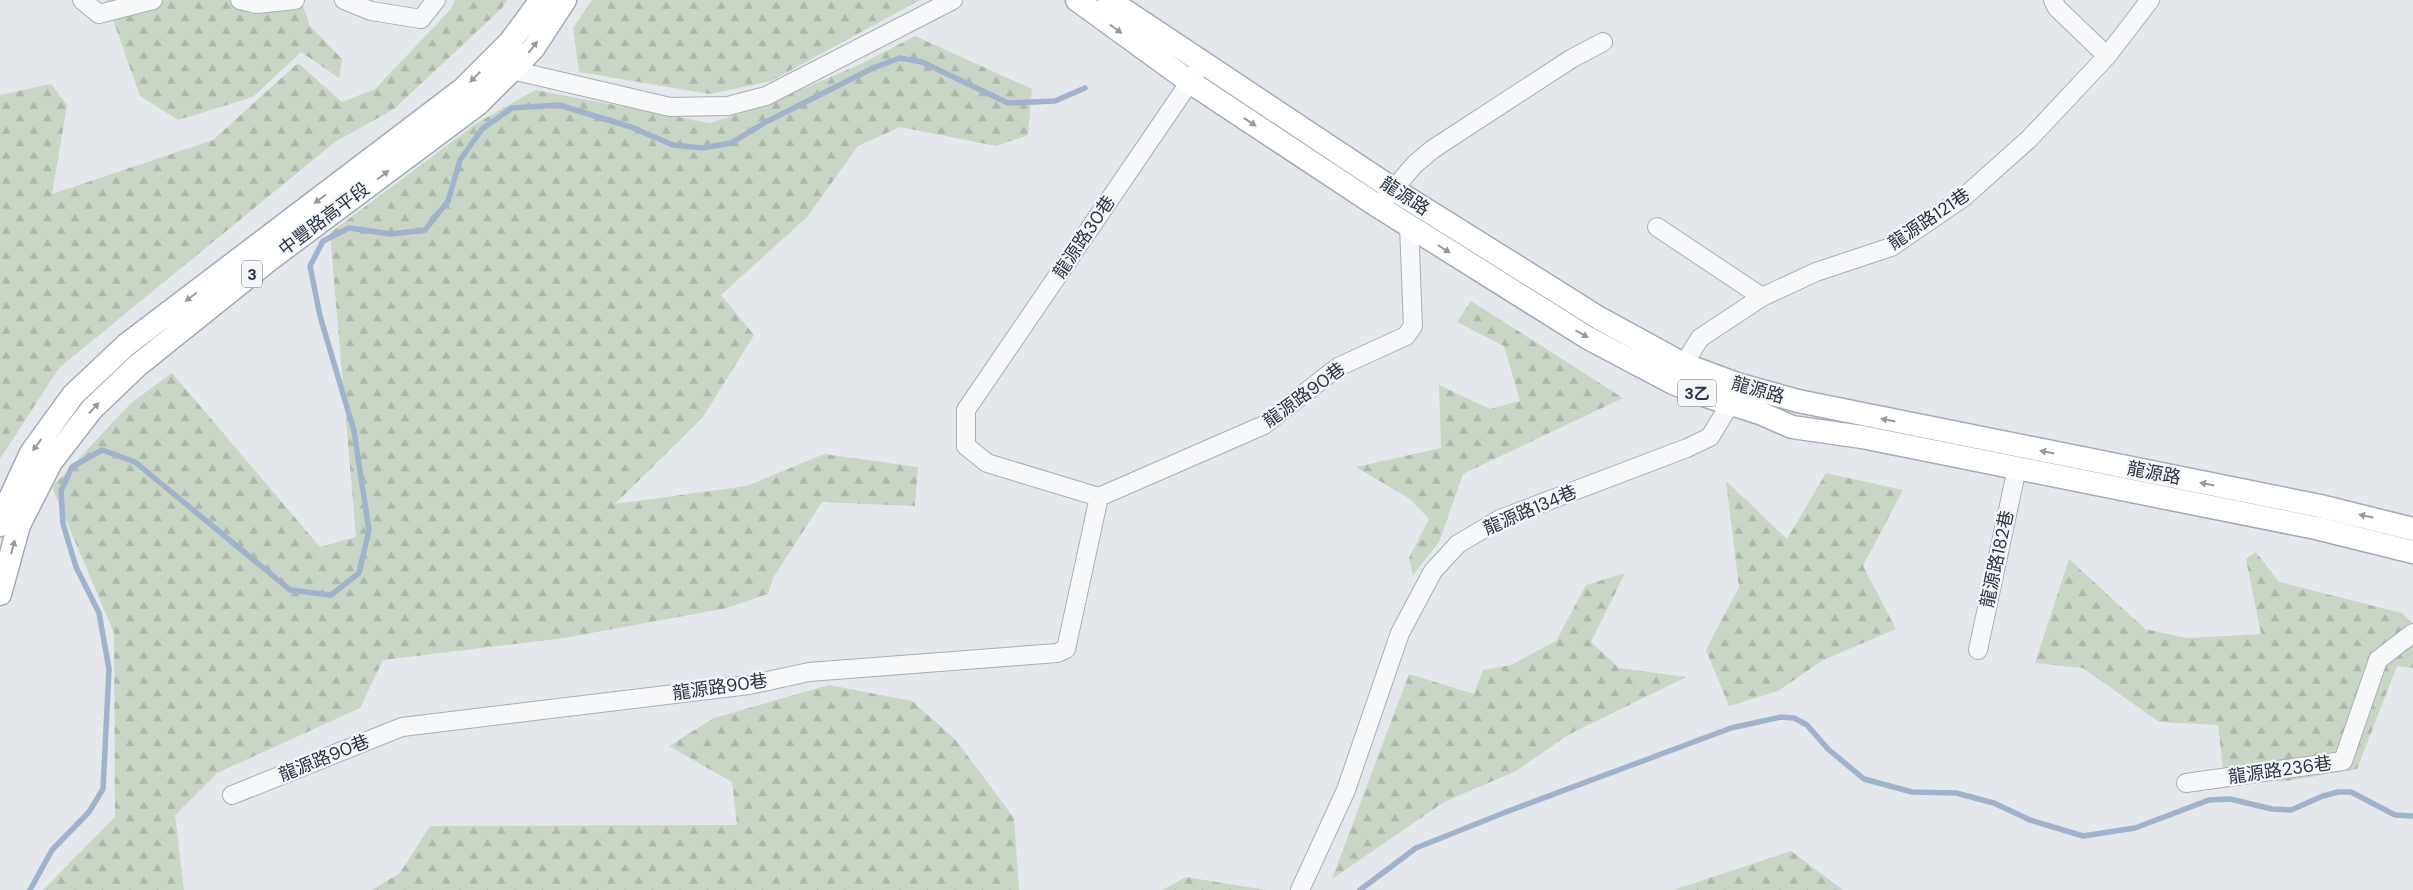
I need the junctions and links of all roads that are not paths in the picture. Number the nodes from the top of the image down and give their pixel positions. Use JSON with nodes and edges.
{"nodes":[{"id":1,"x":82,"y":0,"type":"edge"},
{"id":2,"x":152,"y":0,"type":"edge"},
{"id":3,"x":240,"y":0,"type":"edge"},
{"id":4,"x":295,"y":0,"type":"edge"},
{"id":5,"x":344,"y":0,"type":"edge"},
{"id":6,"x":436,"y":0,"type":"edge"},
{"id":7,"x":540,"y":0,"type":"edge"},
{"id":8,"x":565,"y":0,"type":"edge"},
{"id":9,"x":953,"y":0,"type":"edge"},
{"id":10,"x":1077,"y":0,"type":"edge"},
{"id":11,"x":1109,"y":0,"type":"edge"},
{"id":12,"x":2053,"y":0,"type":"edge"},
{"id":13,"x":2150,"y":0,"type":"edge"},
{"id":14,"x":1603,"y":42,"type":"dead end"},
{"id":15,"x":2107,"y":56,"type":"junction"},
{"id":16,"x":1202,"y":64,"type":"junction"},
{"id":17,"x":512,"y":70,"type":"junction"},
{"id":18,"x":1190,"y":82,"type":"junction"},
{"id":19,"x":1393,"y":189,"type":"junction"},
{"id":20,"x":1379,"y":207,"type":"junction"},
{"id":21,"x":1409,"y":226,"type":"junction"},
{"id":22,"x":1656,"y":227,"type":"dead end"},
{"id":23,"x":225,"y":284,"type":"junction"},
{"id":24,"x":1762,"y":297,"type":"junction"},
{"id":25,"x":1678,"y":373,"type":"junction"},
{"id":26,"x":1733,"y":394,"type":"junction"},
{"id":27,"x":2016,"y":468,"type":"junction"},
{"id":28,"x":1099,"y":497,"type":"junction"},
{"id":29,"x":0,"y":525,"type":"edge"},
{"id":30,"x":2413,"y":529,"type":"edge"},
{"id":31,"x":2413,"y":552,"type":"edge"},
{"id":32,"x":0,"y":594,"type":"edge"},
{"id":33,"x":2413,"y":633,"type":"edge"},
{"id":34,"x":1978,"y":650,"type":"dead end"},
{"id":35,"x":2186,"y":783,"type":"dead end"},
{"id":36,"x":232,"y":795,"type":"dead end"},
{"id":37,"x":1300,"y":890,"type":"edge"}],
"edges":[{"from":1,"to":2,"type":"street"},
{"from":3,"to":4,"type":"street"},
{"from":5,"to":6,"type":"street"},
{"from":7,"to":23,"type":"main road","name":"中豐路高平段","number":"3","one_way":true},
{"from":17,"to":8,"type":"main road","name":"中豐路高平段","number":"3","one_way":true},
{"from":9,"to":17,"type":"street"},
{"from":10,"to":18,"type":"main road","number":"3乙","one_way":true},
{"from":11,"to":16,"type":"main road","name":"龍源路","number":"3乙"},
{"from":12,"to":15,"type":"street"},
{"from":13,"to":15,"type":"street","name":"龍源路121巷"},
{"from":14,"to":19,"type":"street"},
{"from":15,"to":24,"type":"street","name":"龍源路121巷"},
{"from":16,"to":18,"type":"street","name":"龍源路30巷"},
{"from":16,"to":19,"type":"main road","name":"龍源路","number":"3乙"},
{"from":23,"to":17,"type":"main road","name":"中豐路高平段","number":"3","one_way":true},
{"from":18,"to":20,"type":"main road","number":"3乙","one_way":true},
{"from":18,"to":28,"type":"street","name":"龍源路30巷"},
{"from":19,"to":20,"type":"street"},
{"from":19,"to":25,"type":"main road","name":"龍源路","number":"3乙"},
{"from":20,"to":21,"type":"main road","number":"3乙"},
{"from":21,"to":25,"type":"main road","number":"3乙","one_way":true},
{"from":21,"to":28,"type":"street","name":"龍源路90巷"},
{"from":22,"to":24,"type":"street"},
{"from":23,"to":29,"type":"main road","name":"中豐路高平段","number":"3","one_way":true},
{"from":32,"to":23,"type":"main road","name":"中豐路高平段","number":"3","one_way":true},
{"from":24,"to":25,"type":"street","name":"龍源路121巷"},
{"from":25,"to":26,"type":"main road","number":"3乙"},
{"from":26,"to":27,"type":"main road","number":"3乙"},
{"from":30,"to":26,"type":"main road","name":"龍源路","number":"3乙","one_way":true},
{"from":26,"to":37,"type":"street","name":"龍源路134巷"},
{"from":27,"to":31,"type":"main road","number":"3乙"},
{"from":27,"to":34,"type":"street","name":"龍源路182巷"},
{"from":28,"to":36,"type":"street","name":"龍源路90巷"},
{"from":33,"to":35,"type":"street","name":"龍源路236巷"}]}
